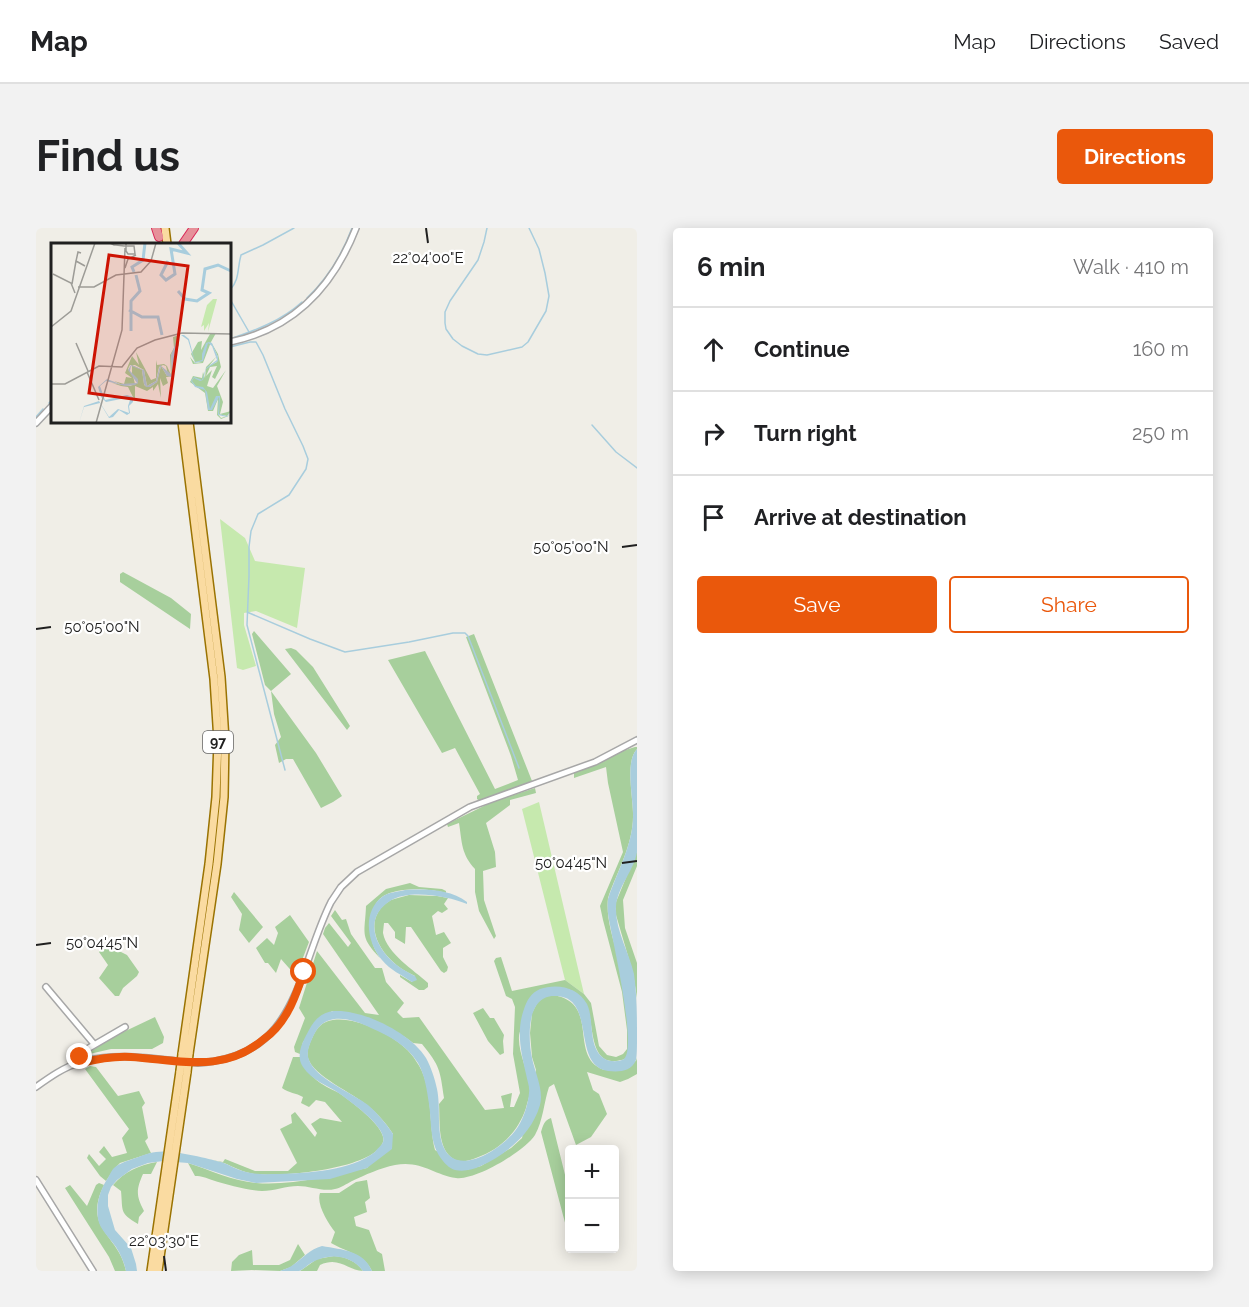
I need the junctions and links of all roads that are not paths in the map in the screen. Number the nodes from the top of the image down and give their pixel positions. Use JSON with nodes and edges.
{"nodes":[{"id":1,"x":165,"y":228,"type":"edge"},
{"id":2,"x":194,"y":228,"type":"edge"},
{"id":3,"x":356,"y":228,"type":"edge"},
{"id":4,"x":167,"y":243,"type":"edge"},
{"id":5,"x":184,"y":243,"type":"edge"},
{"id":6,"x":231,"y":342,"type":"edge"},
{"id":7,"x":51,"y":407,"type":"edge"},
{"id":8,"x":36,"y":423,"type":"edge"},
{"id":9,"x":182,"y":423,"type":"edge"},
{"id":10,"x":189,"y":423,"type":"edge"},
{"id":11,"x":637,"y":740,"type":"edge"},
{"id":12,"x":46,"y":987,"type":"dead end"},
{"id":13,"x":124,"y":1027,"type":"dead end"},
{"id":14,"x":94,"y":1044,"type":"junction"},
{"id":15,"x":186,"y":1054,"type":"junction"},
{"id":16,"x":81,"y":1063,"type":"junction"},
{"id":17,"x":36,"y":1087,"type":"edge"},
{"id":18,"x":36,"y":1180,"type":"edge"},
{"id":19,"x":156,"y":1262,"type":"junction"},
{"id":20,"x":93,"y":1271,"type":"edge"},
{"id":21,"x":151,"y":1271,"type":"edge"},
{"id":22,"x":158,"y":1271,"type":"edge"}],
"edges":[{"from":1,"to":4,"type":"main road"},
{"from":2,"to":5,"type":"highway"},
{"from":3,"to":6,"type":"street"},
{"from":7,"to":8,"type":"street"},
{"from":9,"to":15,"type":"main road","number":"97"},
{"from":10,"to":15,"type":"main road","number":"97"},
{"from":11,"to":16,"type":"street"},
{"from":12,"to":14,"type":"street"},
{"from":13,"to":14,"type":"street"},
{"from":14,"to":16,"type":"street"},
{"from":15,"to":19,"type":"main road","number":"97","bridge":true},
{"from":16,"to":17,"type":"street"},
{"from":18,"to":20,"type":"street"},
{"from":19,"to":21,"type":"main road","number":"97"},
{"from":19,"to":22,"type":"main road","number":"97"}]}
